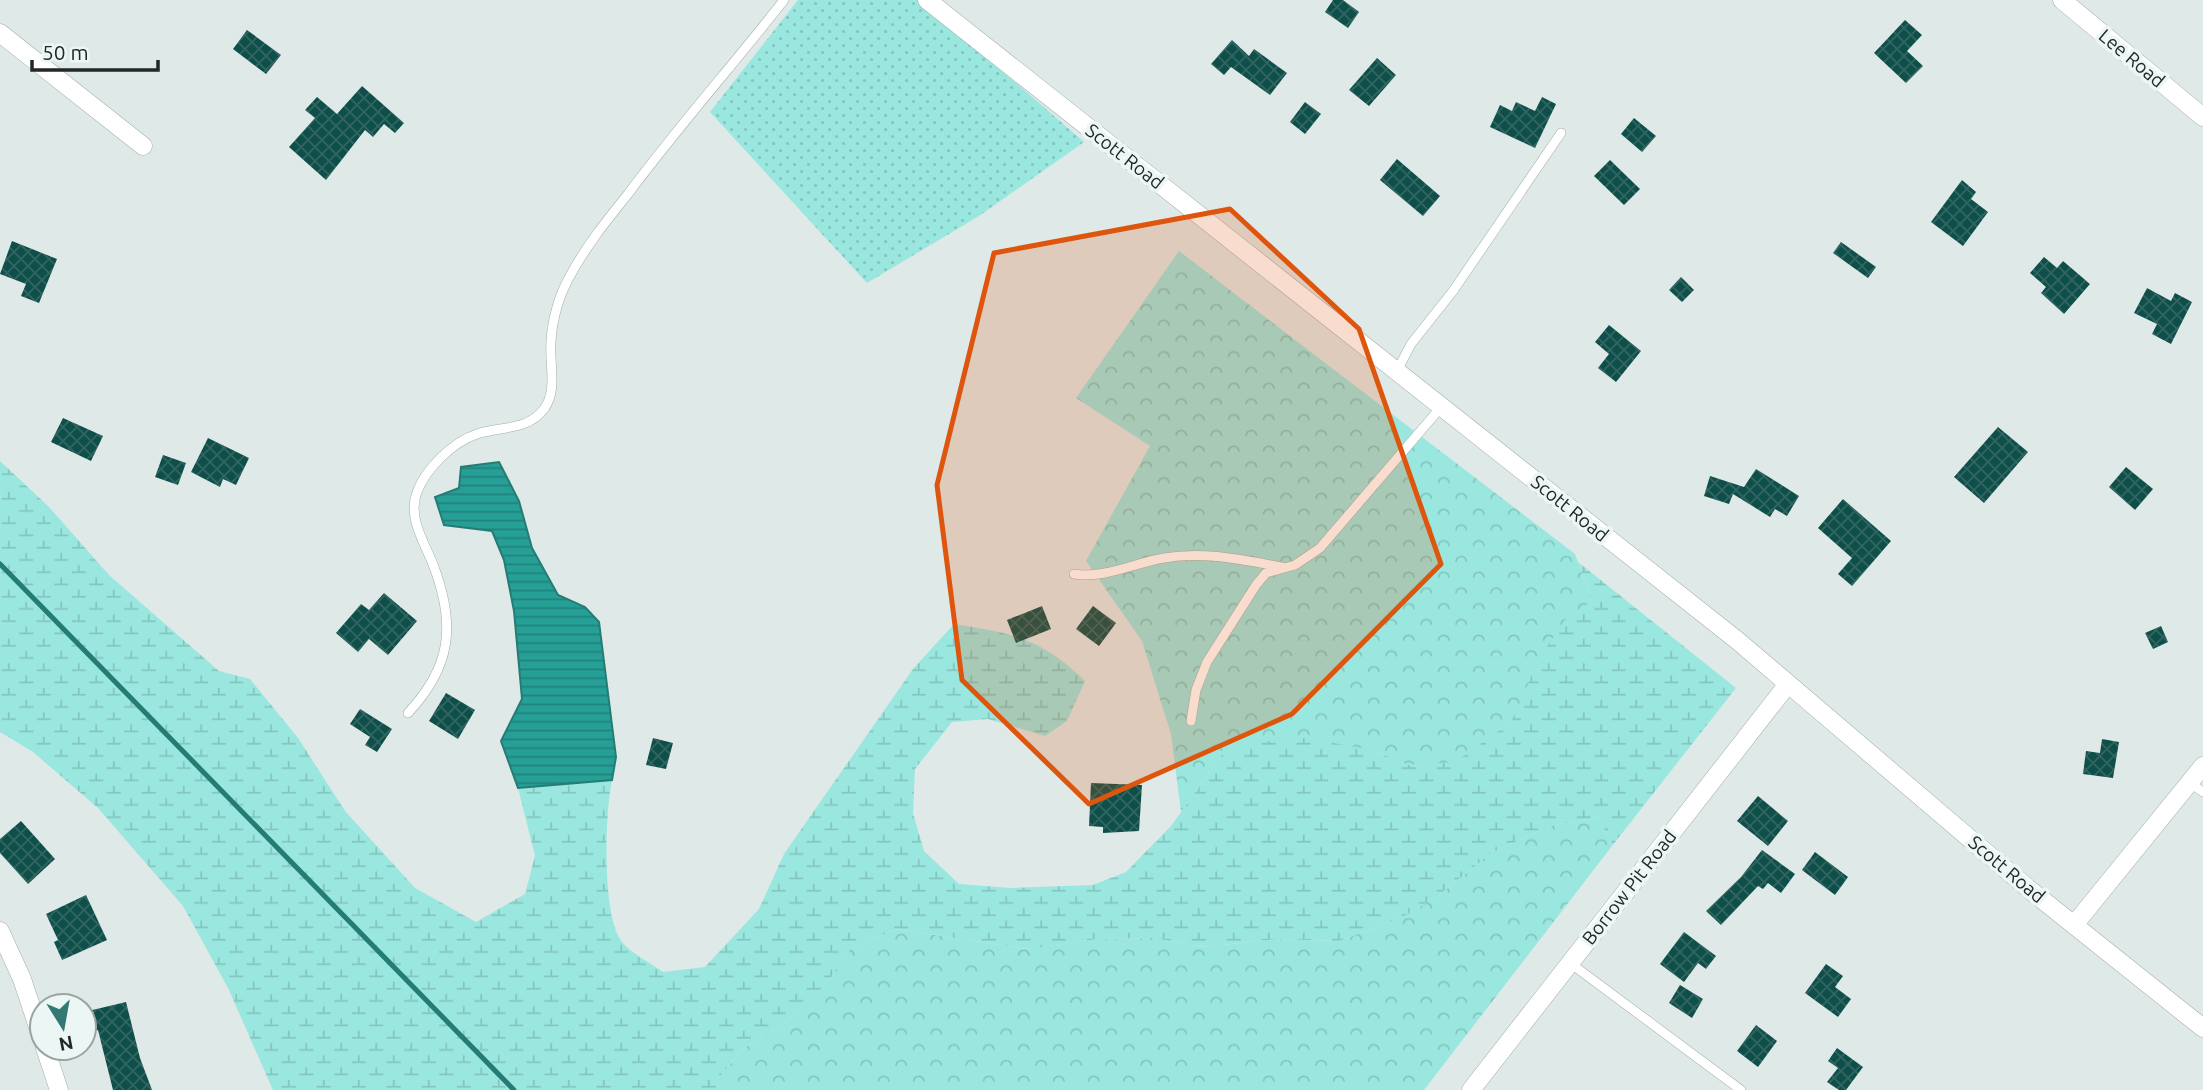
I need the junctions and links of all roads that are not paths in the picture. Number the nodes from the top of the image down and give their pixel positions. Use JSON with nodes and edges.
{"nodes":[{"id":1,"x":784,"y":0,"type":"edge"},
{"id":2,"x":927,"y":0,"type":"edge"},
{"id":3,"x":2062,"y":0,"type":"edge"},
{"id":4,"x":0,"y":33,"type":"edge"},
{"id":5,"x":2203,"y":117,"type":"edge"},
{"id":6,"x":1562,"y":133,"type":"dead end"},
{"id":7,"x":144,"y":146,"type":"dead end"},
{"id":8,"x":1397,"y":371,"type":"junction"},
{"id":9,"x":1442,"y":406,"type":"junction"},
{"id":10,"x":1283,"y":567,"type":"junction"},
{"id":11,"x":1074,"y":574,"type":"dead end"},
{"id":12,"x":1788,"y":684,"type":"junction"},
{"id":13,"x":408,"y":713,"type":"dead end"},
{"id":14,"x":1191,"y":721,"type":"dead end"},
{"id":15,"x":2203,"y":766,"type":"edge"},
{"id":16,"x":2196,"y":787,"type":"edge"},
{"id":17,"x":2074,"y":925,"type":"junction"},
{"id":18,"x":0,"y":931,"type":"edge"},
{"id":19,"x":1570,"y":963,"type":"junction"},
{"id":20,"x":28,"y":997,"type":"edge"},
{"id":21,"x":2203,"y":1028,"type":"edge"},
{"id":22,"x":50,"y":1062,"type":"edge"},
{"id":23,"x":59,"y":1090,"type":"edge"},
{"id":24,"x":1471,"y":1090,"type":"edge"},
{"id":25,"x":1741,"y":1090,"type":"edge"}],
"edges":[{"from":1,"to":13,"type":"lane"},
{"from":2,"to":8,"type":"street","name":"Scott Road"},
{"from":3,"to":5,"type":"street","name":"Lee Road"},
{"from":4,"to":7,"type":"street"},
{"from":6,"to":8,"type":"lane"},
{"from":8,"to":9,"type":"street","name":"Scott Road"},
{"from":9,"to":10,"type":"lane"},
{"from":9,"to":12,"type":"street","name":"Scott Road"},
{"from":10,"to":11,"type":"lane"},
{"from":10,"to":14,"type":"lane"},
{"from":12,"to":17,"type":"street","name":"Scott Road"},
{"from":12,"to":19,"type":"street","name":"Borrow Pit Road"},
{"from":15,"to":16,"type":"street"},
{"from":16,"to":17,"type":"street"},
{"from":17,"to":21,"type":"street","name":"Scott Road"},
{"from":18,"to":20,"type":"street"},
{"from":19,"to":24,"type":"street","name":"Borrow Pit Road"},
{"from":19,"to":25,"type":"lane"},
{"from":22,"to":23,"type":"street"}]}
